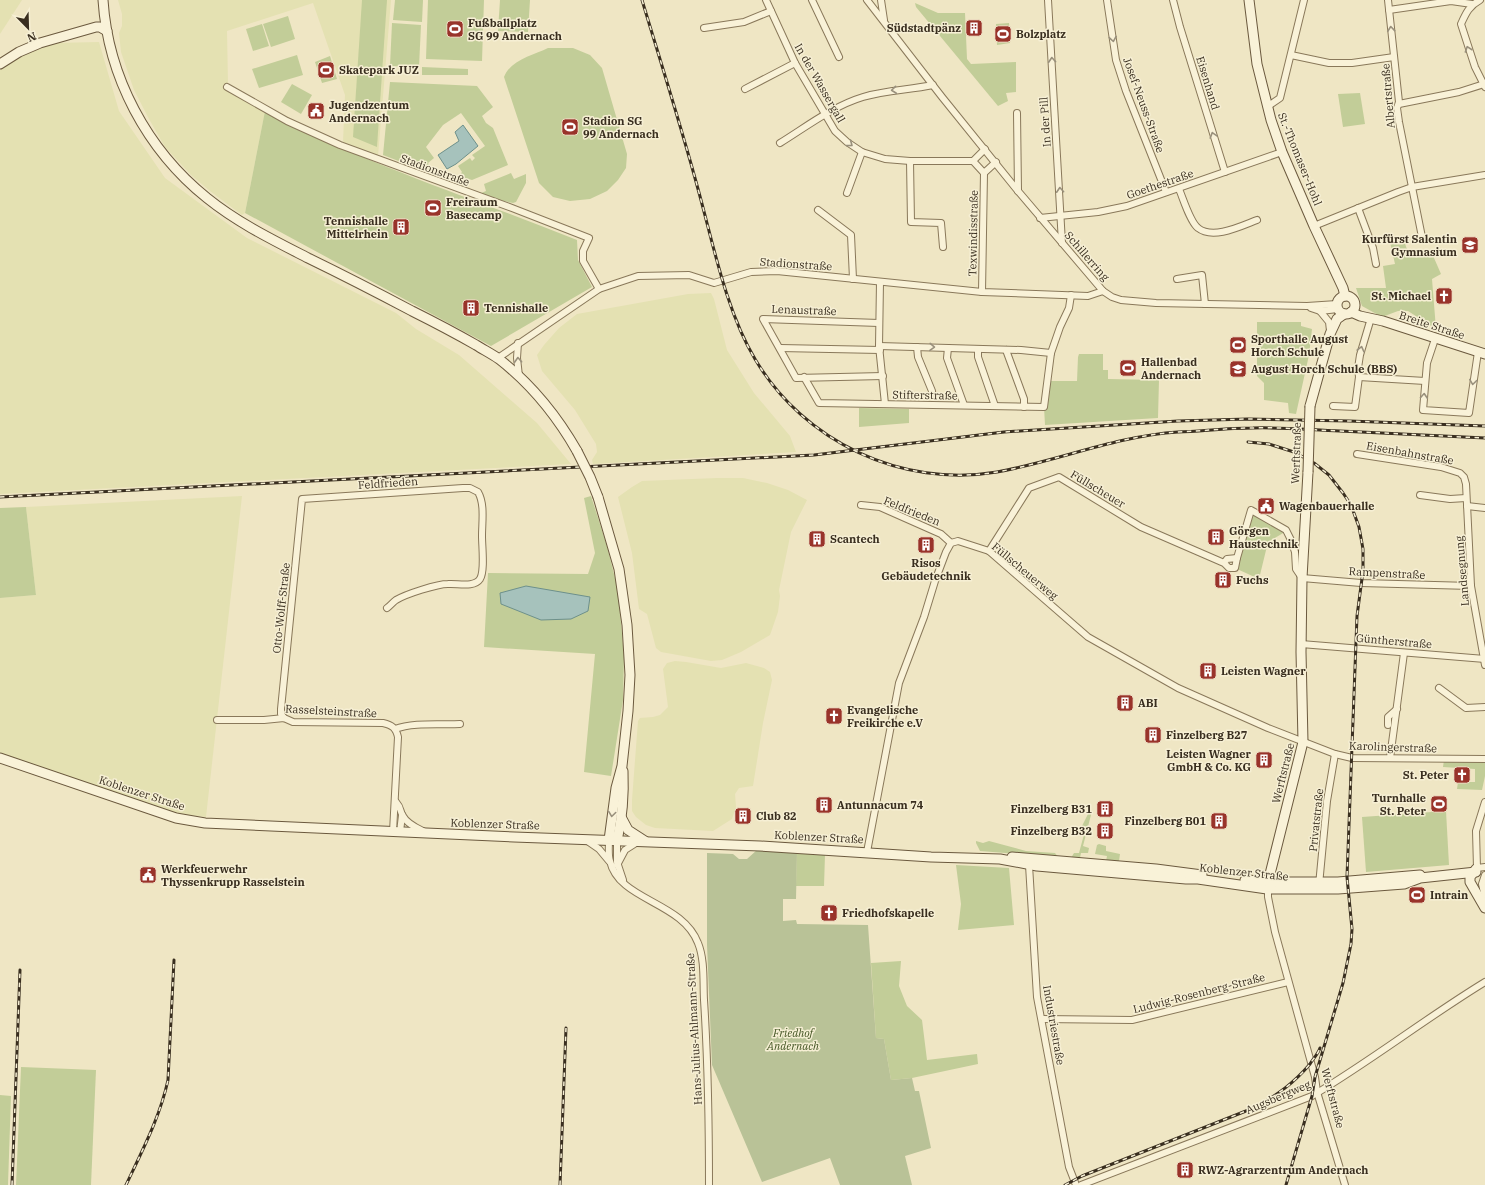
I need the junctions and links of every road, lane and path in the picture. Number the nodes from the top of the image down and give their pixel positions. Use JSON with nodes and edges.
{"nodes":[{"id":1,"x":766,"y":0,"type":"edge"},
{"id":2,"x":812,"y":0,"type":"edge"},
{"id":3,"x":867,"y":0,"type":"edge"},
{"id":4,"x":881,"y":0,"type":"edge"},
{"id":5,"x":1048,"y":0,"type":"edge"},
{"id":6,"x":1107,"y":0,"type":"edge"},
{"id":7,"x":1173,"y":0,"type":"edge"},
{"id":8,"x":1249,"y":0,"type":"edge"},
{"id":9,"x":1304,"y":0,"type":"edge"},
{"id":10,"x":1388,"y":0,"type":"edge"},
{"id":11,"x":1480,"y":0,"type":"edge"},
{"id":12,"x":103,"y":3,"type":"edge"},
{"id":13,"x":1472,"y":4,"type":"junction"},
{"id":14,"x":1389,"y":10,"type":"junction"},
{"id":15,"x":771,"y":11,"type":"junction"},
{"id":16,"x":884,"y":22,"type":"junction"},
{"id":17,"x":89,"y":28,"type":"junction"},
{"id":18,"x":704,"y":28,"type":"dead end"},
{"id":19,"x":107,"y":31,"type":"junction"},
{"id":20,"x":74,"y":33,"type":"junction"},
{"id":21,"x":1291,"y":55,"type":"junction"},
{"id":22,"x":839,"y":57,"type":"dead end"},
{"id":23,"x":1394,"y":57,"type":"junction"},
{"id":24,"x":795,"y":63,"type":"junction"},
{"id":25,"x":0,"y":64,"type":"edge"},
{"id":26,"x":933,"y":85,"type":"junction"},
{"id":27,"x":1485,"y":85,"type":"edge"},
{"id":28,"x":226,"y":87,"type":"dead end"},
{"id":29,"x":744,"y":89,"type":"dead end"},
{"id":30,"x":1398,"y":104,"type":"junction"},
{"id":31,"x":1267,"y":107,"type":"junction"},
{"id":32,"x":1017,"y":113,"type":"dead end"},
{"id":33,"x":825,"y":115,"type":"junction"},
{"id":34,"x":780,"y":143,"type":"dead end"},
{"id":35,"x":985,"y":149,"type":"junction"},
{"id":36,"x":862,"y":152,"type":"junction"},
{"id":37,"x":1282,"y":152,"type":"junction"},
{"id":38,"x":973,"y":160,"type":"junction"},
{"id":39,"x":910,"y":161,"type":"junction"},
{"id":40,"x":996,"y":162,"type":"junction"},
{"id":41,"x":1225,"y":172,"type":"junction"},
{"id":42,"x":984,"y":173,"type":"junction"},
{"id":43,"x":1485,"y":175,"type":"edge"},
{"id":44,"x":1179,"y":188,"type":"junction"},
{"id":45,"x":1412,"y":188,"type":"junction"},
{"id":46,"x":1018,"y":191,"type":"junction"},
{"id":47,"x":1166,"y":192,"type":"junction"},
{"id":48,"x":847,"y":193,"type":"dead end"},
{"id":49,"x":1358,"y":208,"type":"junction"},
{"id":50,"x":818,"y":210,"type":"dead end"},
{"id":51,"x":1061,"y":216,"type":"junction"},
{"id":52,"x":1040,"y":218,"type":"junction"},
{"id":53,"x":1257,"y":220,"type":"dead end"},
{"id":54,"x":1314,"y":226,"type":"junction"},
{"id":55,"x":1422,"y":237,"type":"dead end"},
{"id":56,"x":1062,"y":243,"type":"junction"},
{"id":57,"x":943,"y":247,"type":"dead end"},
{"id":58,"x":1376,"y":264,"type":"dead end"},
{"id":59,"x":853,"y":279,"type":"junction"},
{"id":60,"x":1177,"y":279,"type":"dead end"},
{"id":61,"x":880,"y":282,"type":"junction"},
{"id":62,"x":599,"y":289,"type":"junction"},
{"id":63,"x":1103,"y":291,"type":"junction"},
{"id":64,"x":982,"y":292,"type":"junction"},
{"id":65,"x":1071,"y":295,"type":"junction"},
{"id":66,"x":1345,"y":296,"type":"junction"},
{"id":67,"x":1205,"y":304,"type":"junction"},
{"id":68,"x":1307,"y":306,"type":"junction"},
{"id":69,"x":1344,"y":309,"type":"junction"},
{"id":70,"x":1320,"y":311,"type":"junction"},
{"id":71,"x":1370,"y":320,"type":"junction"},
{"id":72,"x":879,"y":323,"type":"junction"},
{"id":73,"x":1330,"y":330,"type":"junction"},
{"id":74,"x":1435,"y":339,"type":"junction"},
{"id":75,"x":518,"y":343,"type":"junction"},
{"id":76,"x":917,"y":347,"type":"junction"},
{"id":77,"x":780,"y":348,"type":"junction"},
{"id":78,"x":879,"y":348,"type":"junction"},
{"id":79,"x":948,"y":348,"type":"junction"},
{"id":80,"x":978,"y":349,"type":"junction"},
{"id":81,"x":1006,"y":350,"type":"junction"},
{"id":82,"x":1052,"y":353,"type":"junction"},
{"id":83,"x":1481,"y":353,"type":"edge"},
{"id":84,"x":498,"y":358,"type":"junction"},
{"id":85,"x":519,"y":376,"type":"junction"},
{"id":86,"x":883,"y":376,"type":"junction"},
{"id":87,"x":1359,"y":377,"type":"junction"},
{"id":88,"x":804,"y":378,"type":"junction"},
{"id":89,"x":1425,"y":381,"type":"junction"},
{"id":90,"x":932,"y":391,"type":"dead end"},
{"id":91,"x":885,"y":404,"type":"junction"},
{"id":92,"x":964,"y":405,"type":"junction"},
{"id":93,"x":995,"y":406,"type":"junction"},
{"id":94,"x":1333,"y":406,"type":"dead end"},
{"id":95,"x":1024,"y":407,"type":"junction"},
{"id":96,"x":1356,"y":454,"type":"dead end"},
{"id":97,"x":1460,"y":473,"type":"joint"},
{"id":98,"x":1420,"y":495,"type":"dead end"},
{"id":99,"x":1466,"y":498,"type":"junction"},
{"id":100,"x":302,"y":499,"type":"joint"},
{"id":101,"x":861,"y":505,"type":"dead end"},
{"id":102,"x":1467,"y":506,"type":"junction"},
{"id":103,"x":1485,"y":508,"type":"edge"},
{"id":104,"x":951,"y":543,"type":"junction"},
{"id":105,"x":989,"y":551,"type":"junction"},
{"id":106,"x":1237,"y":558,"type":"junction"},
{"id":107,"x":1224,"y":563,"type":"junction"},
{"id":108,"x":1302,"y":578,"type":"junction"},
{"id":109,"x":1471,"y":586,"type":"junction"},
{"id":110,"x":387,"y":608,"type":"dead end"},
{"id":111,"x":1301,"y":644,"type":"junction"},
{"id":112,"x":1404,"y":652,"type":"junction"},
{"id":113,"x":1485,"y":661,"type":"edge"},
{"id":114,"x":1439,"y":688,"type":"dead end"},
{"id":115,"x":1485,"y":706,"type":"edge"},
{"id":116,"x":1396,"y":709,"type":"junction"},
{"id":117,"x":284,"y":718,"type":"junction"},
{"id":118,"x":217,"y":720,"type":"dead end"},
{"id":119,"x":460,"y":724,"type":"dead end"},
{"id":120,"x":1388,"y":725,"type":"dead end"},
{"id":121,"x":395,"y":729,"type":"junction"},
{"id":122,"x":1303,"y":742,"type":"junction"},
{"id":123,"x":1335,"y":754,"type":"junction"},
{"id":124,"x":0,"y":758,"type":"edge"},
{"id":125,"x":1390,"y":758,"type":"junction"},
{"id":126,"x":1485,"y":759,"type":"edge"},
{"id":127,"x":622,"y":766,"type":"junction"},
{"id":128,"x":396,"y":802,"type":"junction"},
{"id":129,"x":1485,"y":802,"type":"edge"},
{"id":130,"x":402,"y":815,"type":"junction"},
{"id":131,"x":620,"y":817,"type":"junction"},
{"id":132,"x":397,"y":832,"type":"junction"},
{"id":133,"x":427,"y":833,"type":"junction"},
{"id":134,"x":585,"y":840,"type":"junction"},
{"id":135,"x":613,"y":840,"type":"junction"},
{"id":136,"x":643,"y":841,"type":"junction"},
{"id":137,"x":867,"y":852,"type":"junction"},
{"id":138,"x":1022,"y":857,"type":"junction"},
{"id":139,"x":1000,"y":859,"type":"junction"},
{"id":140,"x":1039,"y":860,"type":"junction"},
{"id":141,"x":609,"y":861,"type":"junction"},
{"id":142,"x":617,"y":865,"type":"junction"},
{"id":143,"x":1029,"y":865,"type":"junction"},
{"id":144,"x":1480,"y":871,"type":"edge"},
{"id":145,"x":1446,"y":876,"type":"junction"},
{"id":146,"x":1470,"y":883,"type":"junction"},
{"id":147,"x":625,"y":885,"type":"junction"},
{"id":148,"x":1268,"y":885,"type":"junction"},
{"id":149,"x":1319,"y":886,"type":"junction"},
{"id":150,"x":1485,"y":897,"type":"edge"},
{"id":151,"x":1485,"y":908,"type":"edge"},
{"id":152,"x":1288,"y":982,"type":"junction"},
{"id":153,"x":1485,"y":982,"type":"edge"},
{"id":154,"x":1042,"y":1019,"type":"junction"},
{"id":155,"x":1317,"y":1092,"type":"junction"},
{"id":156,"x":710,"y":1185,"type":"edge"},
{"id":157,"x":1076,"y":1185,"type":"edge"},
{"id":158,"x":1081,"y":1185,"type":"edge"},
{"id":159,"x":1345,"y":1185,"type":"edge"}],
"edges":[{"from":1,"to":15,"type":"street","name":"In der Wassergall"},
{"from":2,"to":22,"type":"street"},
{"from":3,"to":16,"type":"street","name":"Schillerring"},
{"from":4,"to":16,"type":"street"},
{"from":51,"to":5,"type":"street","name":"In der Pill","one_way":true},
{"from":6,"to":47,"type":"street","name":"Josef-Neuss-Straße","one_way":true},
{"from":41,"to":7,"type":"street","name":"Eisenhand","one_way":true},
{"from":8,"to":31,"type":"street","name":"St.-Thomaser-Hohl"},
{"from":9,"to":21,"type":"street"},
{"from":10,"to":14,"type":"street","name":"Albertstraße"},
{"from":11,"to":13,"type":"street"},
{"from":12,"to":17,"type":"street"},
{"from":12,"to":19,"type":"street"},
{"from":13,"to":14,"type":"street"},
{"from":27,"to":13,"type":"street","one_way":true},
{"from":23,"to":14,"type":"street","name":"Albertstraße","one_way":true},
{"from":15,"to":18,"type":"street"},
{"from":15,"to":24,"type":"street","name":"In der Wassergall"},
{"from":16,"to":26,"type":"street","name":"Schillerring"},
{"from":17,"to":19,"type":"street"},
{"from":17,"to":20,"type":"street"},
{"from":19,"to":20,"type":"street"},
{"from":19,"to":84,"type":"street"},
{"from":20,"to":25,"type":"street"},
{"from":21,"to":23,"type":"street"},
{"from":21,"to":31,"type":"street"},
{"from":23,"to":30,"type":"street","name":"Albertstraße"},
{"from":24,"to":29,"type":"street"},
{"from":24,"to":33,"type":"street","name":"In der Wassergall"},
{"from":26,"to":33,"type":"street","one_way":true},
{"from":26,"to":35,"type":"street","name":"Schillerring"},
{"from":27,"to":30,"type":"street"},
{"from":28,"to":62,"type":"street","name":"Stadionstraße"},
{"from":30,"to":45,"type":"street","name":"Albertstraße"},
{"from":31,"to":37,"type":"street","name":"St.-Thomaser-Hohl"},
{"from":32,"to":46,"type":"street"},
{"from":33,"to":34,"type":"street"},
{"from":33,"to":36,"type":"street","name":"In der Wassergall","one_way":true},
{"from":35,"to":38,"type":"street"},
{"from":35,"to":40,"type":"street","name":"Schillerring"},
{"from":36,"to":39,"type":"street","name":"In der Wassergall"},
{"from":36,"to":48,"type":"street"},
{"from":37,"to":41,"type":"street","name":"Goethestraße"},
{"from":37,"to":54,"type":"street","name":"St.-Thomaser-Hohl"},
{"from":38,"to":39,"type":"street","name":"In der Wassergall"},
{"from":38,"to":42,"type":"street"},
{"from":39,"to":57,"type":"street"},
{"from":40,"to":42,"type":"street"},
{"from":40,"to":46,"type":"street","name":"Schillerring"},
{"from":41,"to":44,"type":"street","name":"Goethestraße"},
{"from":42,"to":64,"type":"street","name":"Texwindisstraße"},
{"from":43,"to":45,"type":"street"},
{"from":44,"to":47,"type":"street","name":"Goethestraße"},
{"from":44,"to":53,"type":"street"},
{"from":45,"to":49,"type":"street"},
{"from":45,"to":55,"type":"street","name":"Albertstraße"},
{"from":46,"to":52,"type":"street","name":"Schillerring"},
{"from":47,"to":51,"type":"street","name":"Goethestraße"},
{"from":49,"to":54,"type":"street"},
{"from":49,"to":58,"type":"street"},
{"from":50,"to":59,"type":"street"},
{"from":51,"to":52,"type":"street","name":"Goethestraße"},
{"from":51,"to":56,"type":"street","name":"In der Pill"},
{"from":52,"to":56,"type":"street","name":"Schillerring"},
{"from":54,"to":66,"type":"street","name":"St.-Thomaser-Hohl"},
{"from":56,"to":63,"type":"street","name":"Schillerring"},
{"from":59,"to":61,"type":"street","name":"Stadionstraße"},
{"from":59,"to":62,"type":"street","name":"Stadionstraße"},
{"from":60,"to":67,"type":"street"},
{"from":61,"to":64,"type":"street","name":"Stadionstraße"},
{"from":61,"to":72,"type":"street"},
{"from":62,"to":75,"type":"street","name":"Stadionstraße"},
{"from":63,"to":65,"type":"street","name":"Stadionstraße"},
{"from":63,"to":67,"type":"street","name":"Schillerring"},
{"from":64,"to":65,"type":"street","name":"Stadionstraße"},
{"from":65,"to":82,"type":"street","name":"Stifterstraße"},
{"from":66,"to":69,"type":"street","name":"Werftstraße"},
{"from":66,"to":69,"type":"street"},
{"from":67,"to":68,"type":"street","name":"Schillerring"},
{"from":68,"to":69,"type":"street","name":"Schillerring"},
{"from":68,"to":70,"type":"street","name":"Schillerring"},
{"from":69,"to":70,"type":"street","name":"Schillerring"},
{"from":69,"to":71,"type":"street","name":"Breite Straße"},
{"from":69,"to":73,"type":"street","name":"Werftstraße"},
{"from":70,"to":73,"type":"street"},
{"from":71,"to":74,"type":"street","name":"Breite Straße"},
{"from":87,"to":71,"type":"street","one_way":true},
{"from":72,"to":77,"type":"street","name":"Lenaustraße"},
{"from":72,"to":78,"type":"street"},
{"from":73,"to":108,"type":"street","name":"Werftstraße","bridge":true},
{"from":74,"to":83,"type":"street","name":"Breite Straße"},
{"from":74,"to":89,"type":"street"},
{"from":75,"to":84,"type":"street","name":"Stadionstraße"},
{"from":85,"to":75,"type":"street","one_way":true},
{"from":76,"to":78,"type":"street"},
{"from":76,"to":79,"type":"street","one_way":true},
{"from":76,"to":90,"type":"street","name":"Stifterstraße"},
{"from":77,"to":78,"type":"street"},
{"from":77,"to":88,"type":"street","name":"Lenaustraße"},
{"from":78,"to":86,"type":"street"},
{"from":79,"to":80,"type":"street"},
{"from":79,"to":92,"type":"street","name":"Stifterstraße"},
{"from":80,"to":81,"type":"street"},
{"from":80,"to":93,"type":"street"},
{"from":81,"to":82,"type":"street"},
{"from":81,"to":95,"type":"street"},
{"from":82,"to":95,"type":"street","name":"Stifterstraße"},
{"from":83,"to":89,"type":"street","one_way":true},
{"from":84,"to":85,"type":"street"},
{"from":85,"to":127,"type":"street","bridge":true},
{"from":86,"to":88,"type":"street"},
{"from":86,"to":91,"type":"street"},
{"from":87,"to":89,"type":"street"},
{"from":87,"to":94,"type":"street"},
{"from":88,"to":91,"type":"street","name":"Lenaustraße"},
{"from":91,"to":92,"type":"street","name":"Stifterstraße"},
{"from":92,"to":93,"type":"street","name":"Stifterstraße"},
{"from":93,"to":95,"type":"street","name":"Stifterstraße"},
{"from":96,"to":97,"type":"street","name":"Eisenbahnstraße"},
{"from":97,"to":99,"type":"street","name":"Landsegnung"},
{"from":98,"to":99,"type":"street"},
{"from":99,"to":102,"type":"street","name":"Landsegnung"},
{"from":100,"to":110,"type":"street","name":"Feldfrieden"},
{"from":100,"to":117,"type":"street","name":"Otto-Wolff-Straße"},
{"from":101,"to":104,"type":"street","name":"Feldfrieden"},
{"from":102,"to":103,"type":"street"},
{"from":102,"to":109,"type":"street","name":"Landsegnung"},
{"from":104,"to":105,"type":"street","name":"Füllscheuerweg"},
{"from":104,"to":137,"type":"street"},
{"from":105,"to":107,"type":"street","name":"Füllscheuer"},
{"from":105,"to":122,"type":"street","name":"Füllscheuerweg"},
{"from":106,"to":107,"type":"street"},
{"from":106,"to":107,"type":"street","name":"Füllscheuer"},
{"from":106,"to":108,"type":"street"},
{"from":108,"to":109,"type":"street","name":"Rampenstraße"},
{"from":108,"to":111,"type":"street","name":"Werftstraße"},
{"from":109,"to":113,"type":"street","name":"Landsegnung"},
{"from":111,"to":112,"type":"street","name":"Güntherstraße"},
{"from":111,"to":122,"type":"street","name":"Werftstraße"},
{"from":112,"to":113,"type":"street","name":"Güntherstraße"},
{"from":112,"to":116,"type":"street"},
{"from":114,"to":115,"type":"street"},
{"from":116,"to":120,"type":"street"},
{"from":116,"to":125,"type":"street"},
{"from":117,"to":118,"type":"street","name":"Rasselsteinstraße"},
{"from":117,"to":121,"type":"street","name":"Rasselsteinstraße"},
{"from":119,"to":121,"type":"street"},
{"from":121,"to":128,"type":"street"},
{"from":122,"to":123,"type":"street","name":"Karolingerstraße"},
{"from":122,"to":148,"type":"street","name":"Werftstraße"},
{"from":123,"to":125,"type":"street","name":"Karolingerstraße"},
{"from":123,"to":149,"type":"street","name":"Privatstraße"},
{"from":124,"to":132,"type":"street","name":"Koblenzer Straße"},
{"from":125,"to":126,"type":"street","name":"Karolingerstraße"},
{"from":127,"to":131,"type":"street"},
{"from":127,"to":135,"type":"street","one_way":true},
{"from":128,"to":130,"type":"street"},
{"from":128,"to":132,"type":"street"},
{"from":129,"to":144,"type":"street"},
{"from":130,"to":132,"type":"street"},
{"from":130,"to":133,"type":"street"},
{"from":131,"to":135,"type":"street"},
{"from":131,"to":136,"type":"street"},
{"from":132,"to":133,"type":"street","name":"Koblenzer Straße"},
{"from":133,"to":134,"type":"street","name":"Koblenzer Straße"},
{"from":134,"to":135,"type":"street","name":"Koblenzer Straße"},
{"from":134,"to":141,"type":"street","name":"Hans-Julius-Ahlmann-Straße"},
{"from":135,"to":136,"type":"street","name":"Koblenzer Straße"},
{"from":135,"to":141,"type":"street"},
{"from":135,"to":142,"type":"street"},
{"from":136,"to":137,"type":"street","name":"Koblenzer Straße"},
{"from":136,"to":142,"type":"street"},
{"from":137,"to":139,"type":"street","name":"Koblenzer Straße"},
{"from":138,"to":139,"type":"street","name":"Koblenzer Straße"},
{"from":138,"to":140,"type":"street","name":"Koblenzer Straße"},
{"from":138,"to":143,"type":"street"},
{"from":139,"to":143,"type":"street","name":"Koblenzer Straße"},
{"from":140,"to":143,"type":"street"},
{"from":140,"to":148,"type":"street","name":"Koblenzer Straße"},
{"from":141,"to":147,"type":"street","name":"Hans-Julius-Ahlmann-Straße"},
{"from":142,"to":147,"type":"street"},
{"from":143,"to":148,"type":"street","name":"Koblenzer Straße"},
{"from":143,"to":154,"type":"street","name":"Industriestraße"},
{"from":144,"to":145,"type":"street","name":"Koblenzer Straße"},
{"from":144,"to":146,"type":"street"},
{"from":144,"to":149,"type":"street","name":"Koblenzer Straße"},
{"from":144,"to":150,"type":"street"},
{"from":145,"to":146,"type":"street"},
{"from":145,"to":149,"type":"street","name":"Koblenzer Straße"},
{"from":146,"to":151,"type":"street"},
{"from":147,"to":156,"type":"street","name":"Hans-Julius-Ahlmann-Straße"},
{"from":148,"to":149,"type":"street","name":"Koblenzer Straße"},
{"from":148,"to":152,"type":"street","name":"Werftstraße"},
{"from":152,"to":154,"type":"street","name":"Ludwig-Rosenberg-Straße"},
{"from":152,"to":155,"type":"street","name":"Werftstraße"},
{"from":153,"to":155,"type":"street","name":"Augsbergweg"},
{"from":154,"to":157,"type":"street","name":"Industriestraße"},
{"from":155,"to":158,"type":"street","name":"Augsbergweg"},
{"from":155,"to":159,"type":"street","name":"Werftstraße"}]}
